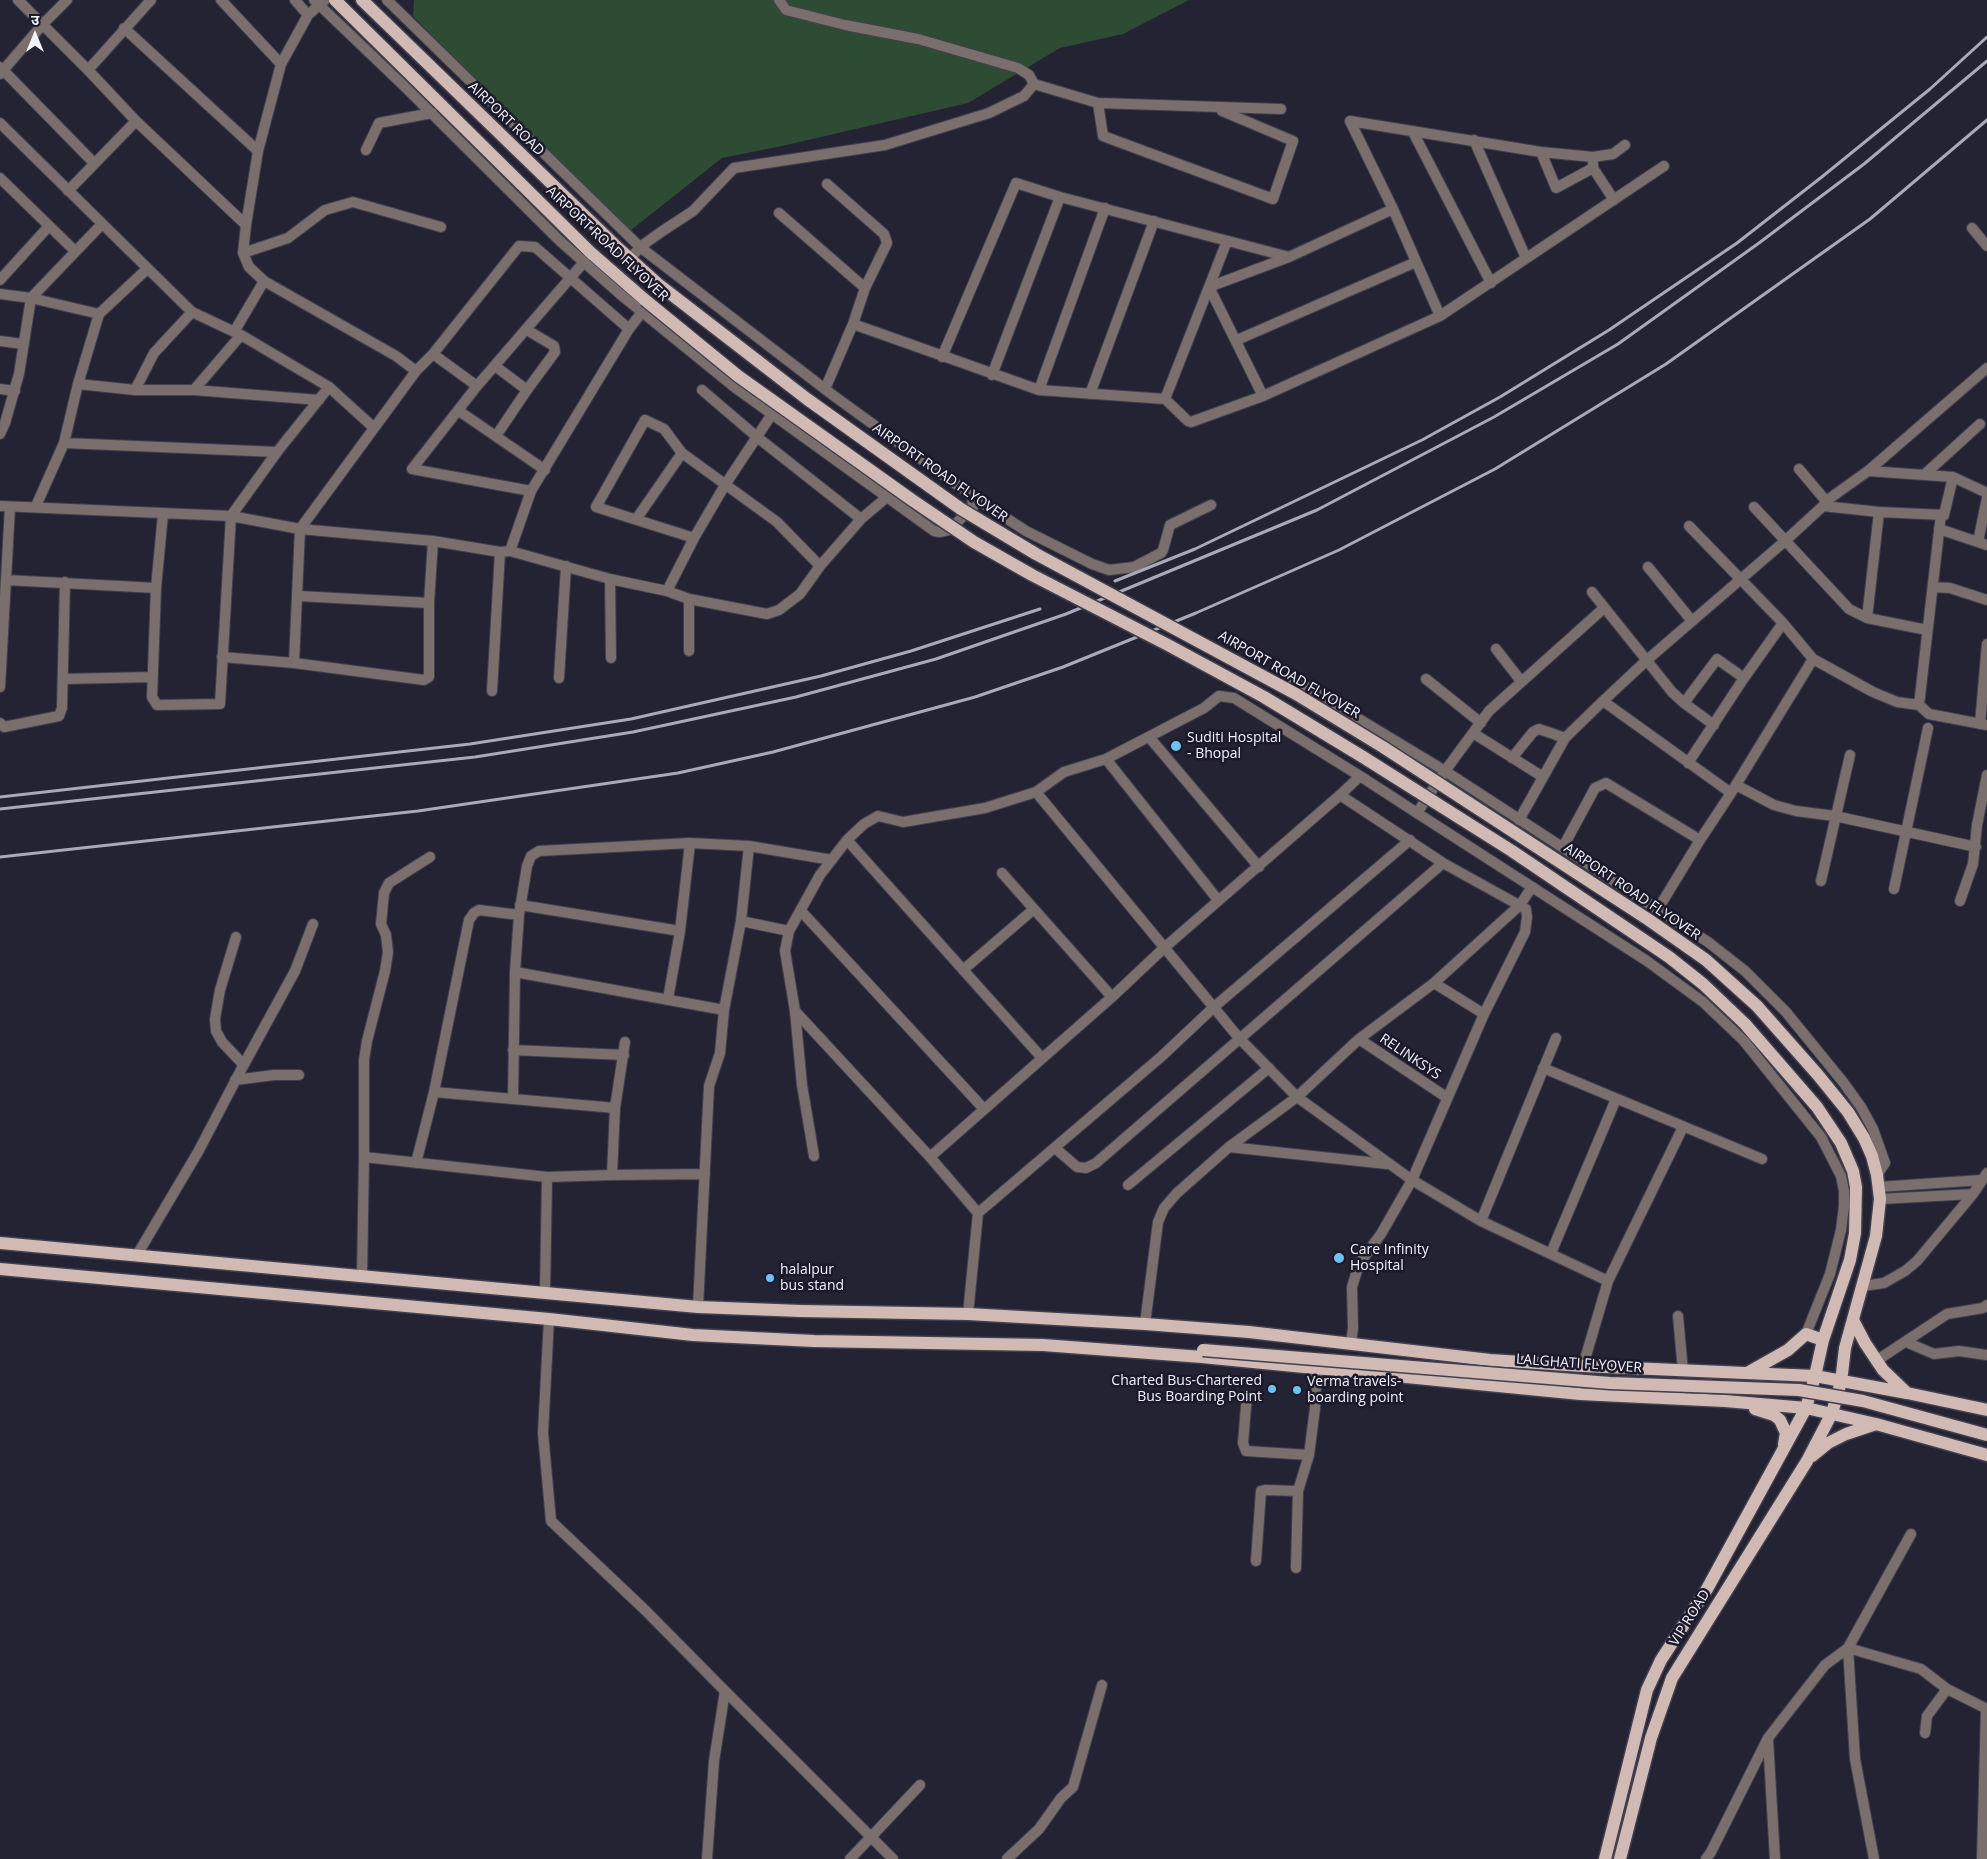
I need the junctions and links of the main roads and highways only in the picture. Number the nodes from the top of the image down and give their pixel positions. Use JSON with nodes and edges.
{"nodes":[{"id":1,"x":335,"y":0,"type":"edge"},
{"id":2,"x":362,"y":0,"type":"edge"},
{"id":3,"x":630,"y":259,"type":"joint"},
{"id":4,"x":1878,"y":1187,"type":"joint"},
{"id":5,"x":0,"y":1243,"type":"edge"},
{"id":6,"x":0,"y":1268,"type":"edge"},
{"id":7,"x":1853,"y":1320,"type":"junction"},
{"id":8,"x":1823,"y":1340,"type":"junction"},
{"id":9,"x":1165,"y":1353,"type":"junction"},
{"id":10,"x":1749,"y":1372,"type":"junction"},
{"id":11,"x":1816,"y":1376,"type":"junction"},
{"id":12,"x":1841,"y":1382,"type":"junction"},
{"id":13,"x":1907,"y":1393,"type":"junction"},
{"id":14,"x":1725,"y":1401,"type":"junction"},
{"id":15,"x":1806,"y":1408,"type":"junction"},
{"id":16,"x":1987,"y":1410,"type":"edge"},
{"id":17,"x":1832,"y":1413,"type":"junction"},
{"id":18,"x":1876,"y":1424,"type":"junction"},
{"id":19,"x":1987,"y":1435,"type":"edge"},
{"id":20,"x":1987,"y":1455,"type":"edge"},
{"id":21,"x":1806,"y":1461,"type":"junction"},
{"id":22,"x":1768,"y":1481,"type":"junction"},
{"id":23,"x":1605,"y":1859,"type":"edge"},
{"id":24,"x":1620,"y":1859,"type":"edge"}],
"edges":[{"from":1,"to":8,"type":"main road","name":"AIRPORT ROAD FLYOVER","bridge":true},
{"from":2,"to":3,"type":"main road","name":"AIRPORT ROAD"},
{"from":3,"to":4,"type":"main road","name":"AIRPORT ROAD FLYOVER","bridge":true},
{"from":4,"to":7,"type":"main road","name":"VIP ROAD"},
{"from":5,"to":10,"type":"main road"},
{"from":6,"to":9,"type":"main road"},
{"from":7,"to":12,"type":"main road","name":"VIP ROAD"},
{"from":7,"to":13,"type":"main road"},
{"from":8,"to":10,"type":"main road"},
{"from":8,"to":11,"type":"main road","name":"VIP ROAD"},
{"from":9,"to":14,"type":"main road"},
{"from":9,"to":19,"type":"main road","name":"LALGHATI FLYOVER","bridge":true},
{"from":10,"to":11,"type":"main road"},
{"from":11,"to":12,"type":"main road"},
{"from":11,"to":15,"type":"main road","name":"VIP ROAD"},
{"from":12,"to":13,"type":"main road"},
{"from":12,"to":17,"type":"main road","name":"VIP ROAD"},
{"from":13,"to":16,"type":"main road"},
{"from":14,"to":15,"type":"main road"},
{"from":14,"to":22,"type":"main road"},
{"from":15,"to":17,"type":"main road"},
{"from":15,"to":22,"type":"main road","name":"VIP ROAD"},
{"from":17,"to":18,"type":"main road"},
{"from":17,"to":21,"type":"main road","name":"VIP ROAD"},
{"from":18,"to":20,"type":"main road"},
{"from":18,"to":21,"type":"main road"},
{"from":21,"to":24,"type":"main road","name":"VIP ROAD"},
{"from":22,"to":23,"type":"main road","name":"VIP ROAD"}]}
